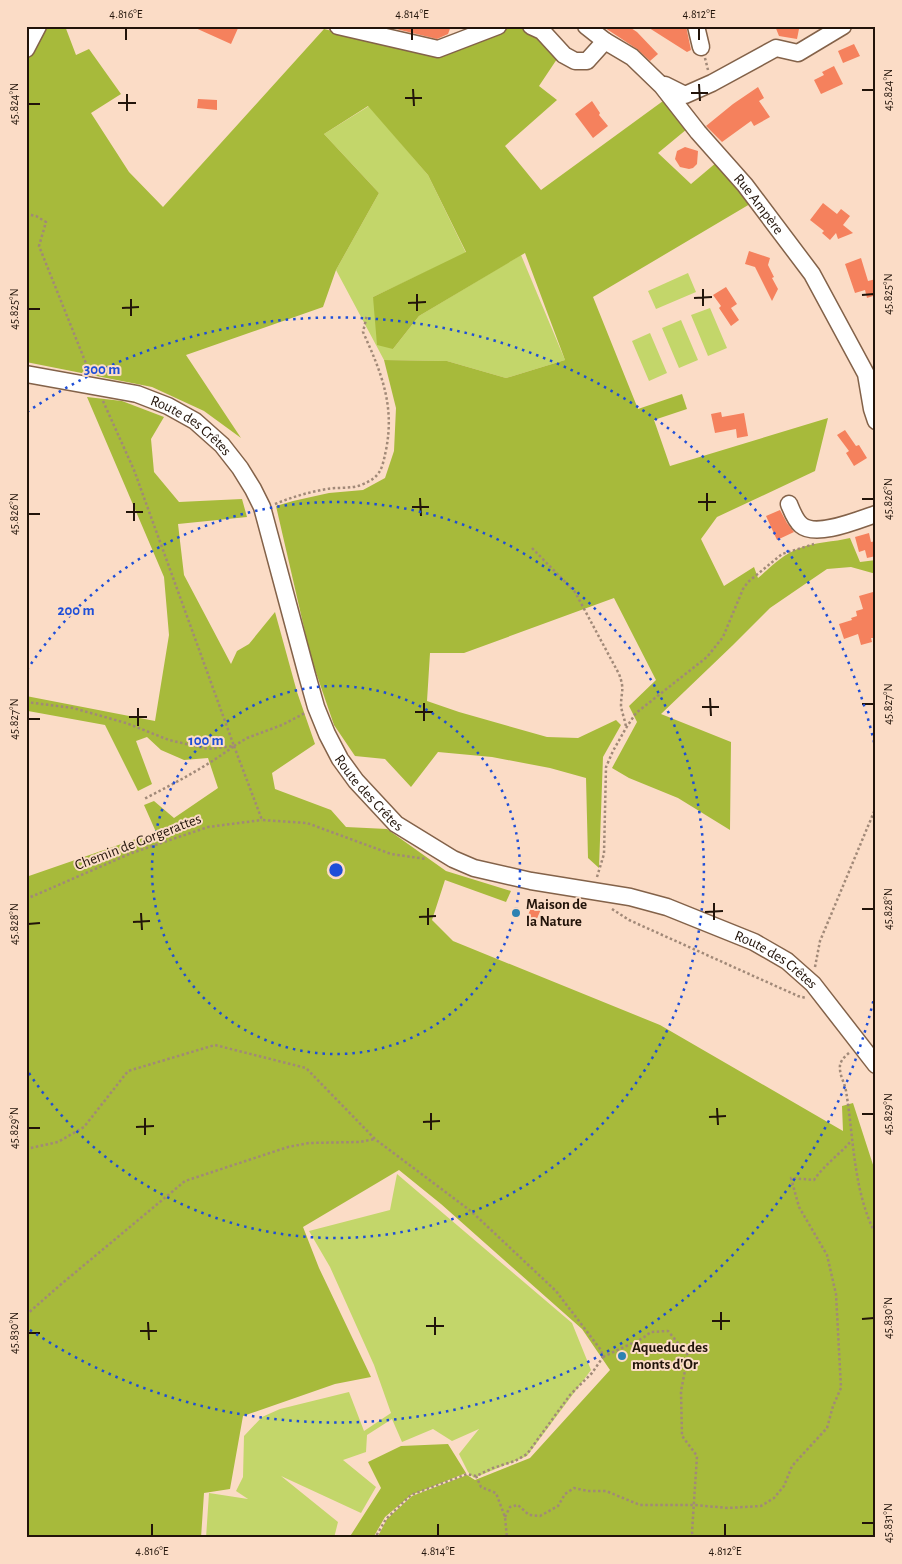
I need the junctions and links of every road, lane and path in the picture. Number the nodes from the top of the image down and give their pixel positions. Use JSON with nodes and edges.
{"nodes":[{"id":1,"x":38,"y":26,"type":"edge"},
{"id":2,"x":338,"y":26,"type":"edge"},
{"id":3,"x":498,"y":26,"type":"edge"},
{"id":4,"x":531,"y":26,"type":"edge"},
{"id":5,"x":586,"y":26,"type":"edge"},
{"id":6,"x":696,"y":26,"type":"edge"},
{"id":7,"x":843,"y":26,"type":"edge"},
{"id":8,"x":605,"y":41,"type":"junction"},
{"id":9,"x":701,"y":47,"type":"joint"},
{"id":10,"x":26,"y":49,"type":"edge"},
{"id":11,"x":712,"y":84,"type":"junction"},
{"id":12,"x":662,"y":86,"type":"junction"},
{"id":13,"x":26,"y":214,"type":"edge"},
{"id":14,"x":367,"y":315,"type":"dead end"},
{"id":15,"x":26,"y":374,"type":"edge"},
{"id":16,"x":871,"y":378,"type":"edge"},
{"id":17,"x":96,"y":386,"type":"junction"},
{"id":18,"x":876,"y":421,"type":"edge"},
{"id":19,"x":789,"y":504,"type":"dead end"},
{"id":20,"x":262,"y":507,"type":"junction"},
{"id":21,"x":876,"y":514,"type":"edge"},
{"id":22,"x":815,"y":544,"type":"dead end"},
{"id":23,"x":532,"y":548,"type":"dead end"},
{"id":24,"x":26,"y":702,"type":"edge"},
{"id":25,"x":316,"y":707,"type":"junction"},
{"id":26,"x":626,"y":728,"type":"junction"},
{"id":27,"x":234,"y":746,"type":"junction"},
{"id":28,"x":144,"y":799,"type":"dead end"},
{"id":29,"x":876,"y":807,"type":"edge"},
{"id":30,"x":262,"y":820,"type":"junction"},
{"id":31,"x":427,"y":860,"type":"dead end"},
{"id":32,"x":593,"y":890,"type":"junction"},
{"id":33,"x":26,"y":899,"type":"edge"},
{"id":34,"x":818,"y":990,"type":"junction"},
{"id":35,"x":859,"y":1043,"type":"junction"},
{"id":36,"x":876,"y":1065,"type":"edge"},
{"id":37,"x":375,"y":1139,"type":"junction"},
{"id":38,"x":851,"y":1141,"type":"junction"},
{"id":39,"x":26,"y":1149,"type":"edge"},
{"id":40,"x":876,"y":1235,"type":"edge"},
{"id":41,"x":26,"y":1315,"type":"edge"},
{"id":42,"x":603,"y":1357,"type":"junction"},
{"id":43,"x":476,"y":1476,"type":"junction"},
{"id":44,"x":694,"y":1505,"type":"junction"},
{"id":45,"x":505,"y":1517,"type":"junction"},
{"id":46,"x":375,"y":1538,"type":"edge"},
{"id":47,"x":507,"y":1538,"type":"edge"},
{"id":48,"x":693,"y":1538,"type":"edge"}],
"edges":[{"from":1,"to":10,"type":"street"},
{"from":2,"to":3,"type":"street"},
{"from":4,"to":8,"type":"street"},
{"from":5,"to":8,"type":"street","name":"Rue Ampère"},
{"from":6,"to":9,"type":"street"},
{"from":7,"to":11,"type":"street"},
{"from":8,"to":12,"type":"street","name":"Rue Ampère"},
{"from":9,"to":11,"type":"path"},
{"from":11,"to":12,"type":"street"},
{"from":12,"to":16,"type":"street","name":"Rue Ampère"},
{"from":13,"to":17,"type":"path"},
{"from":14,"to":20,"type":"path"},
{"from":15,"to":17,"type":"street","name":"Route des Crêtes"},
{"from":16,"to":18,"type":"street","name":"Rue Ampère"},
{"from":17,"to":20,"type":"street","name":"Route des Crêtes"},
{"from":17,"to":27,"type":"path"},
{"from":19,"to":21,"type":"street"},
{"from":20,"to":25,"type":"street","name":"Route des Crêtes"},
{"from":22,"to":26,"type":"path"},
{"from":23,"to":26,"type":"path"},
{"from":24,"to":27,"type":"path"},
{"from":25,"to":27,"type":"path"},
{"from":25,"to":32,"type":"street","name":"Route des Crêtes"},
{"from":26,"to":32,"type":"path"},
{"from":27,"to":28,"type":"path"},
{"from":27,"to":30,"type":"path"},
{"from":29,"to":34,"type":"path"},
{"from":30,"to":31,"type":"path","name":"Chemin de Gorgerattes"},
{"from":30,"to":33,"type":"path","name":"Chemin de Gorgerattes"},
{"from":32,"to":34,"type":"street","name":"Route des Crêtes"},
{"from":32,"to":34,"type":"path"},
{"from":34,"to":35,"type":"street","name":"Route des Crêtes"},
{"from":35,"to":36,"type":"street","name":"Route des Crêtes"},
{"from":35,"to":38,"type":"path"},
{"from":37,"to":39,"type":"path"},
{"from":37,"to":41,"type":"path"},
{"from":37,"to":42,"type":"path"},
{"from":38,"to":40,"type":"path"},
{"from":38,"to":44,"type":"path"},
{"from":42,"to":43,"type":"path"},
{"from":42,"to":44,"type":"path"},
{"from":43,"to":45,"type":"path"},
{"from":43,"to":46,"type":"path"},
{"from":44,"to":45,"type":"path"},
{"from":44,"to":48,"type":"path"},
{"from":45,"to":47,"type":"path"}]}
